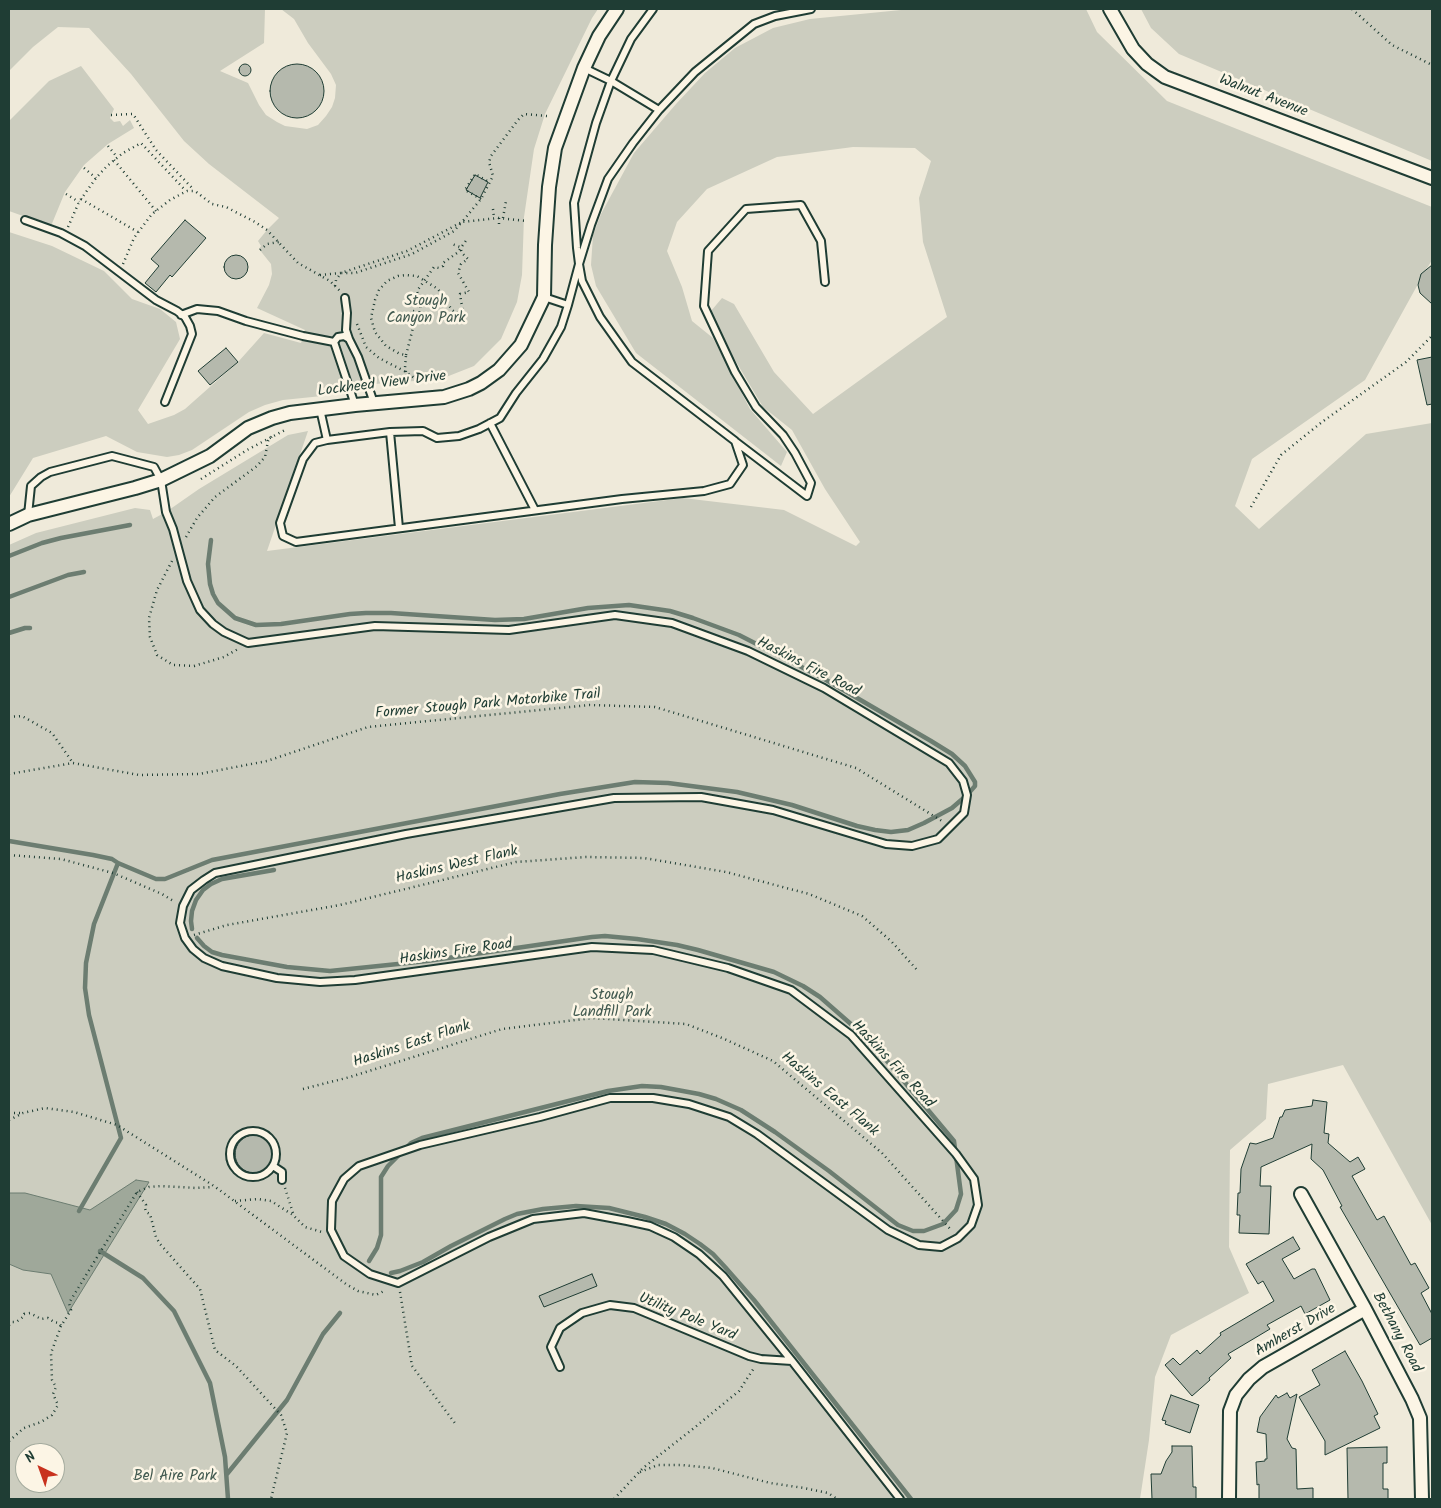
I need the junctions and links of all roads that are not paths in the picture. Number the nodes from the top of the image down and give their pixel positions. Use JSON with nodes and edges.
{"nodes":[{"id":1,"x":617,"y":9,"type":"edge"},
{"id":2,"x":653,"y":9,"type":"edge"},
{"id":3,"x":811,"y":9,"type":"edge"},
{"id":4,"x":1110,"y":9,"type":"edge"},
{"id":5,"x":584,"y":68,"type":"junction"},
{"id":6,"x":611,"y":81,"type":"junction"},
{"id":7,"x":659,"y":110,"type":"junction"},
{"id":8,"x":1432,"y":178,"type":"edge"},
{"id":9,"x":26,"y":220,"type":"dead end"},
{"id":10,"x":579,"y":264,"type":"junction"},
{"id":11,"x":825,"y":282,"type":"dead end"},
{"id":12,"x":544,"y":297,"type":"junction"},
{"id":13,"x":345,"y":298,"type":"road end"},
{"id":14,"x":568,"y":305,"type":"junction"},
{"id":15,"x":181,"y":315,"type":"junction"},
{"id":16,"x":349,"y":339,"type":"junction"},
{"id":17,"x":334,"y":342,"type":"junction"},
{"id":18,"x":165,"y":402,"type":"dead end"},
{"id":19,"x":374,"y":403,"type":"junction"},
{"id":20,"x":355,"y":405,"type":"junction"},
{"id":21,"x":320,"y":409,"type":"junction"},
{"id":22,"x":490,"y":423,"type":"junction"},
{"id":23,"x":390,"y":432,"type":"junction"},
{"id":24,"x":327,"y":440,"type":"junction"},
{"id":25,"x":735,"y":441,"type":"junction"},
{"id":26,"x":161,"y":480,"type":"junction"},
{"id":27,"x":535,"y":510,"type":"junction"},
{"id":28,"x":28,"y":515,"type":"junction"},
{"id":29,"x":9,"y":524,"type":"edge"},
{"id":30,"x":399,"y":528,"type":"junction"},
{"id":31,"x":273,"y":1166,"type":"junction"},
{"id":32,"x":282,"y":1180,"type":"road end"},
{"id":33,"x":1301,"y":1194,"type":"dead end"},
{"id":34,"x":1365,"y":1309,"type":"junction"},
{"id":35,"x":792,"y":1361,"type":"junction"},
{"id":36,"x":560,"y":1368,"type":"dead end"},
{"id":37,"x":900,"y":1499,"type":"edge"},
{"id":38,"x":1229,"y":1499,"type":"edge"},
{"id":39,"x":1422,"y":1499,"type":"edge"}],
"edges":[{"from":1,"to":5,"type":"street","name":"Lockheed View Drive"},
{"from":2,"to":6,"type":"lane"},
{"from":3,"to":7,"type":"lane"},
{"from":4,"to":8,"type":"street","name":"Walnut Avenue"},
{"from":5,"to":6,"type":"lane"},
{"from":5,"to":12,"type":"street","name":"Lockheed View Drive"},
{"from":6,"to":7,"type":"lane"},
{"from":6,"to":10,"type":"lane"},
{"from":7,"to":10,"type":"lane"},
{"from":9,"to":15,"type":"lane"},
{"from":10,"to":14,"type":"lane"},
{"from":10,"to":25,"type":"lane"},
{"from":11,"to":25,"type":"lane"},
{"from":12,"to":14,"type":"lane"},
{"from":12,"to":19,"type":"street","name":"Lockheed View Drive"},
{"from":13,"to":16,"type":"lane"},
{"from":14,"to":22,"type":"lane"},
{"from":15,"to":17,"type":"lane"},
{"from":15,"to":18,"type":"lane"},
{"from":16,"to":17,"type":"lane"},
{"from":16,"to":19,"type":"lane"},
{"from":17,"to":20,"type":"lane"},
{"from":19,"to":20,"type":"street","name":"Lockheed View Drive"},
{"from":20,"to":21,"type":"street","name":"Lockheed View Drive"},
{"from":21,"to":24,"type":"lane"},
{"from":21,"to":26,"type":"street","name":"Lockheed View Drive"},
{"from":22,"to":23,"type":"lane"},
{"from":22,"to":27,"type":"lane"},
{"from":23,"to":24,"type":"lane"},
{"from":23,"to":30,"type":"lane"},
{"from":24,"to":30,"type":"lane"},
{"from":25,"to":27,"type":"lane"},
{"from":26,"to":28,"type":"street","name":"Lockheed View Drive"},
{"from":26,"to":28,"type":"lane"},
{"from":26,"to":35,"type":"lane","name":"Haskins Fire Road"},
{"from":27,"to":30,"type":"lane"},
{"from":28,"to":29,"type":"street","name":"Lockheed View Drive"},
{"from":31,"to":31,"type":"lane"},
{"from":31,"to":32,"type":"lane"},
{"from":33,"to":34,"type":"street","name":"Bethany Road"},
{"from":34,"to":38,"type":"street","name":"Amherst Drive"},
{"from":34,"to":39,"type":"street","name":"Bethany Road"},
{"from":35,"to":36,"type":"lane","name":"Utility Pole Yard"},
{"from":35,"to":37,"type":"lane"}]}
